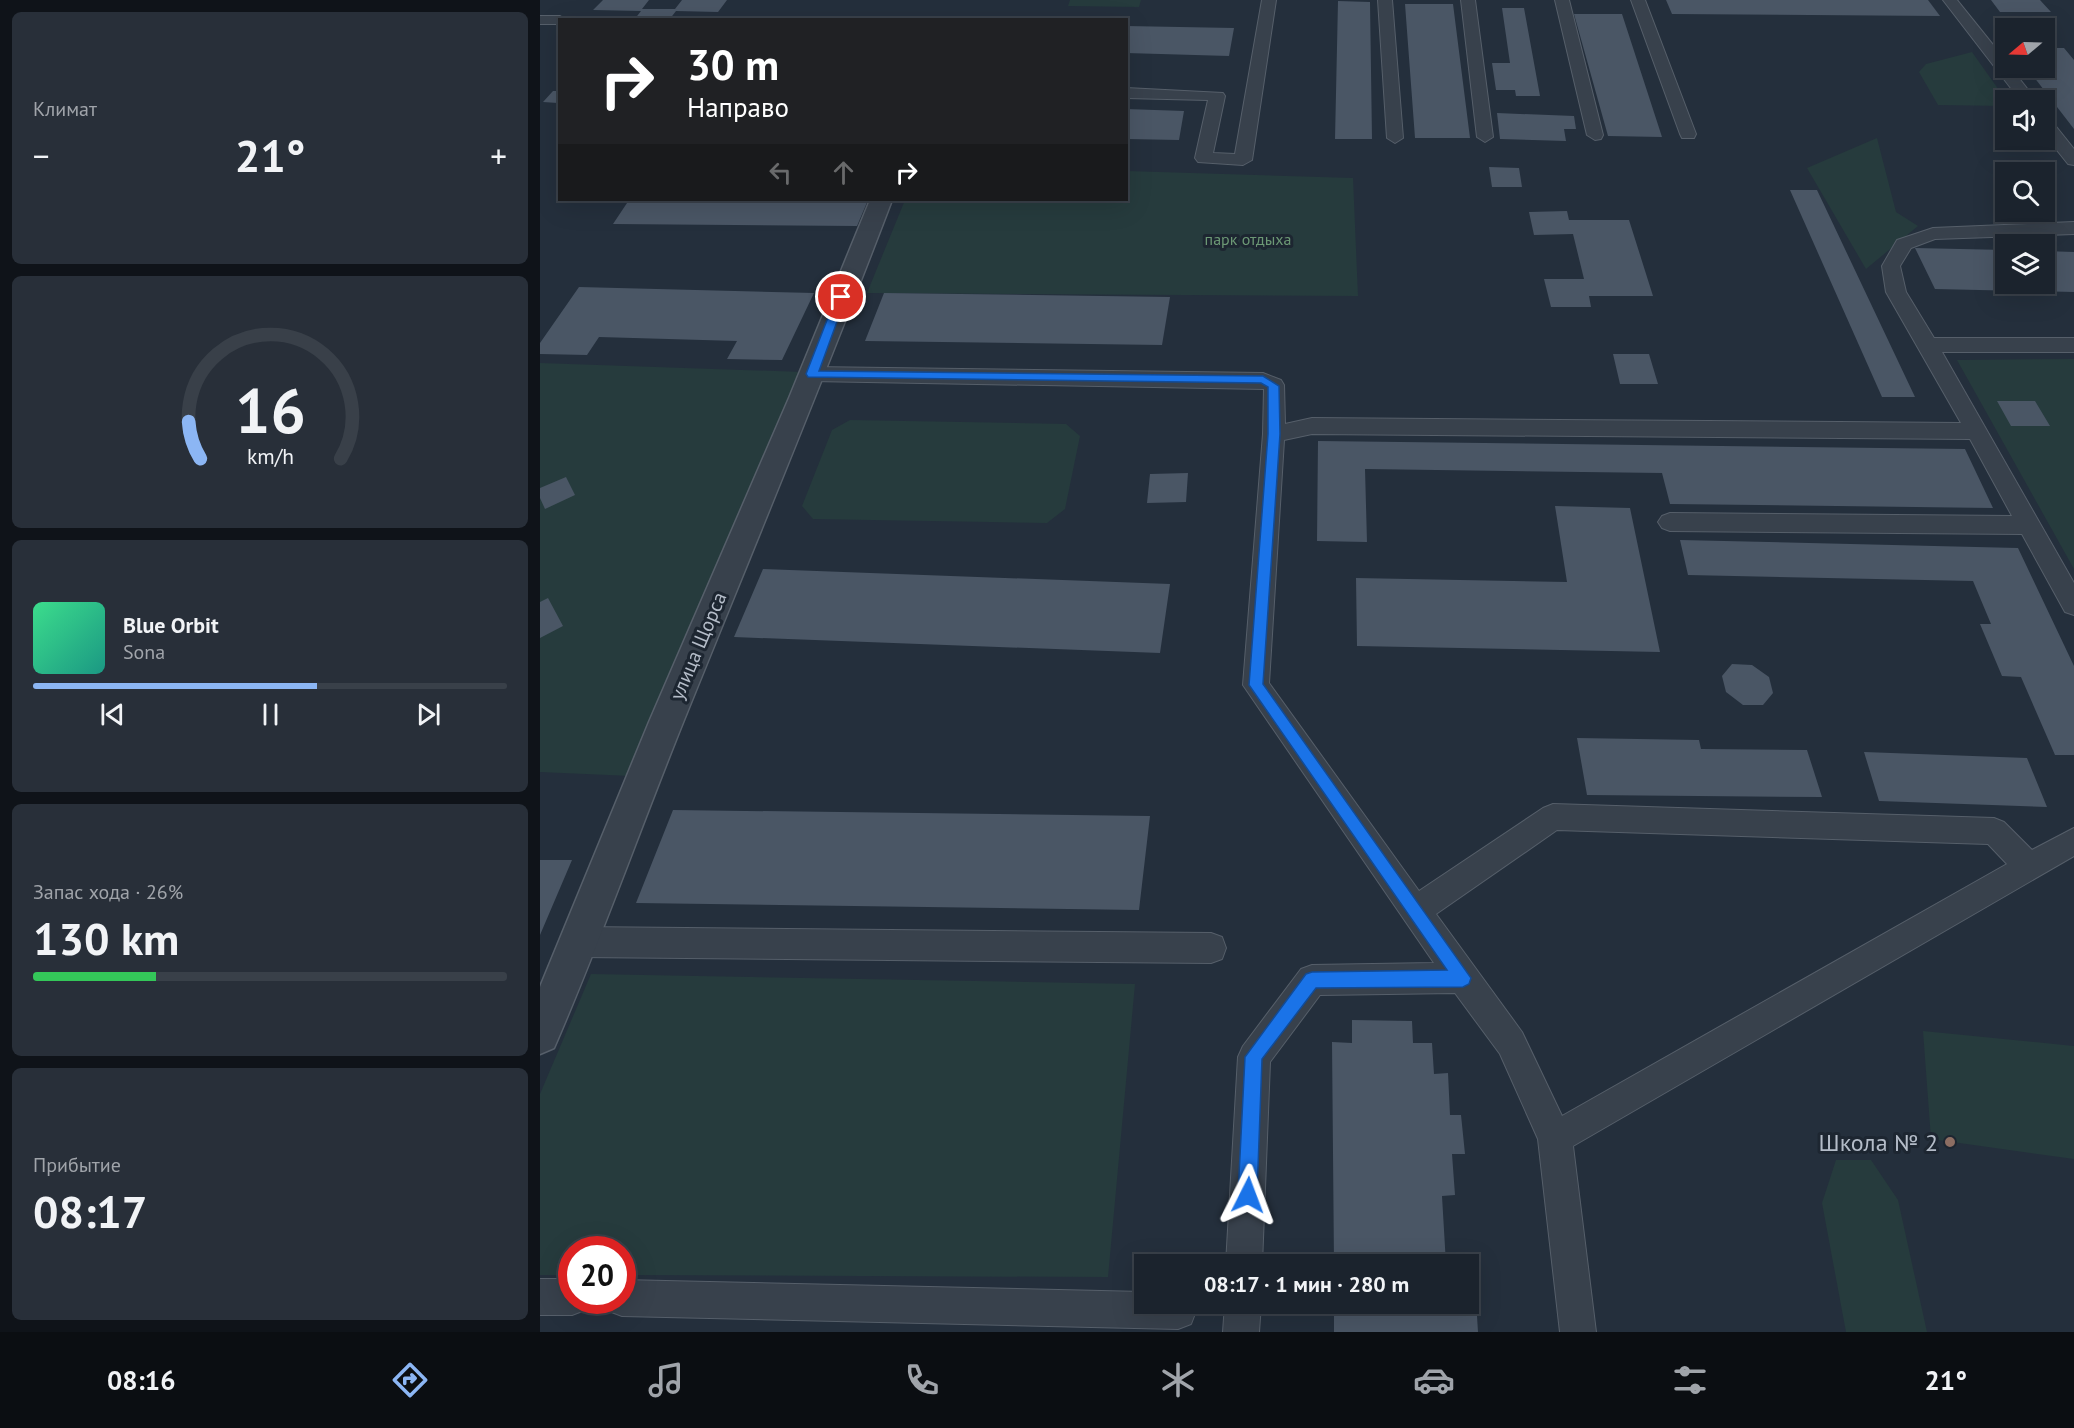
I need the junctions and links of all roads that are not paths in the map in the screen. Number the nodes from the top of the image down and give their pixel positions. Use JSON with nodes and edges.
{"nodes":[{"id":1,"x":1269,"y":0,"type":"edge"},
{"id":2,"x":1385,"y":0,"type":"edge"},
{"id":3,"x":1468,"y":0,"type":"edge"},
{"id":4,"x":1562,"y":0,"type":"edge"},
{"id":5,"x":1638,"y":0,"type":"edge"},
{"id":6,"x":1950,"y":0,"type":"edge"},
{"id":7,"x":540,"y":20,"type":"edge"},
{"id":8,"x":558,"y":20,"type":"edge"},
{"id":9,"x":2020,"y":90,"type":"edge"},
{"id":10,"x":1128,"y":93,"type":"edge"},
{"id":11,"x":1688,"y":134,"type":"dead end"},
{"id":12,"x":1595,"y":135,"type":"dead end"},
{"id":13,"x":2055,"y":136,"type":"edge"},
{"id":14,"x":1485,"y":137,"type":"dead end"},
{"id":15,"x":1395,"y":138,"type":"dead end"},
{"id":16,"x":2074,"y":160,"type":"edge"},
{"id":17,"x":881,"y":201,"type":"edge"},
{"id":18,"x":2074,"y":228,"type":"edge"},
{"id":19,"x":1928,"y":345,"type":"junction"},
{"id":20,"x":2074,"y":345,"type":"edge"},
{"id":21,"x":812,"y":374,"type":"junction"},
{"id":22,"x":1976,"y":431,"type":"junction"},
{"id":23,"x":1274,"y":434,"type":"junction"},
{"id":24,"x":1670,"y":522,"type":"dead end"},
{"id":25,"x":2029,"y":525,"type":"junction"},
{"id":26,"x":2074,"y":605,"type":"edge"},
{"id":27,"x":2074,"y":842,"type":"edge"},
{"id":28,"x":2029,"y":867,"type":"junction"},
{"id":29,"x":1417,"y":910,"type":"junction"},
{"id":30,"x":580,"y":942,"type":"junction"},
{"id":31,"x":1211,"y":948,"type":"dead end"},
{"id":32,"x":1463,"y":978,"type":"junction"},
{"id":33,"x":540,"y":1034,"type":"edge"},
{"id":34,"x":1555,"y":1138,"type":"junction"},
{"id":35,"x":1244,"y":1254,"type":"edge"},
{"id":36,"x":540,"y":1297,"type":"edge"},
{"id":37,"x":558,"y":1297,"type":"edge"},
{"id":38,"x":636,"y":1298,"type":"edge"},
{"id":39,"x":1134,"y":1310,"type":"edge"},
{"id":40,"x":1242,"y":1314,"type":"edge"},
{"id":41,"x":1241,"y":1332,"type":"edge"},
{"id":42,"x":1578,"y":1332,"type":"edge"}],
"edges":[{"from":1,"to":10,"type":"lane"},
{"from":2,"to":15,"type":"lane"},
{"from":3,"to":14,"type":"lane"},
{"from":4,"to":12,"type":"lane"},
{"from":5,"to":11,"type":"lane"},
{"from":6,"to":9,"type":"lane"},
{"from":7,"to":8,"type":"lane"},
{"from":13,"to":16,"type":"lane"},
{"from":17,"to":21,"type":"street","name":"улица Щорса"},
{"from":18,"to":19,"type":"lane"},
{"from":19,"to":20,"type":"lane"},
{"from":19,"to":22,"type":"lane"},
{"from":21,"to":23,"type":"lane"},
{"from":21,"to":30,"type":"street","name":"улица Щорса"},
{"from":22,"to":23,"type":"lane"},
{"from":22,"to":25,"type":"lane"},
{"from":23,"to":29,"type":"lane"},
{"from":24,"to":25,"type":"lane"},
{"from":25,"to":26,"type":"lane"},
{"from":27,"to":28,"type":"lane"},
{"from":28,"to":29,"type":"lane"},
{"from":28,"to":34,"type":"lane"},
{"from":29,"to":32,"type":"lane"},
{"from":30,"to":31,"type":"lane"},
{"from":30,"to":33,"type":"street","name":"улица Щорса"},
{"from":32,"to":34,"type":"lane"},
{"from":32,"to":35,"type":"lane"},
{"from":34,"to":42,"type":"lane"},
{"from":36,"to":37,"type":"lane"},
{"from":38,"to":39,"type":"lane"},
{"from":40,"to":41,"type":"lane"}]}
